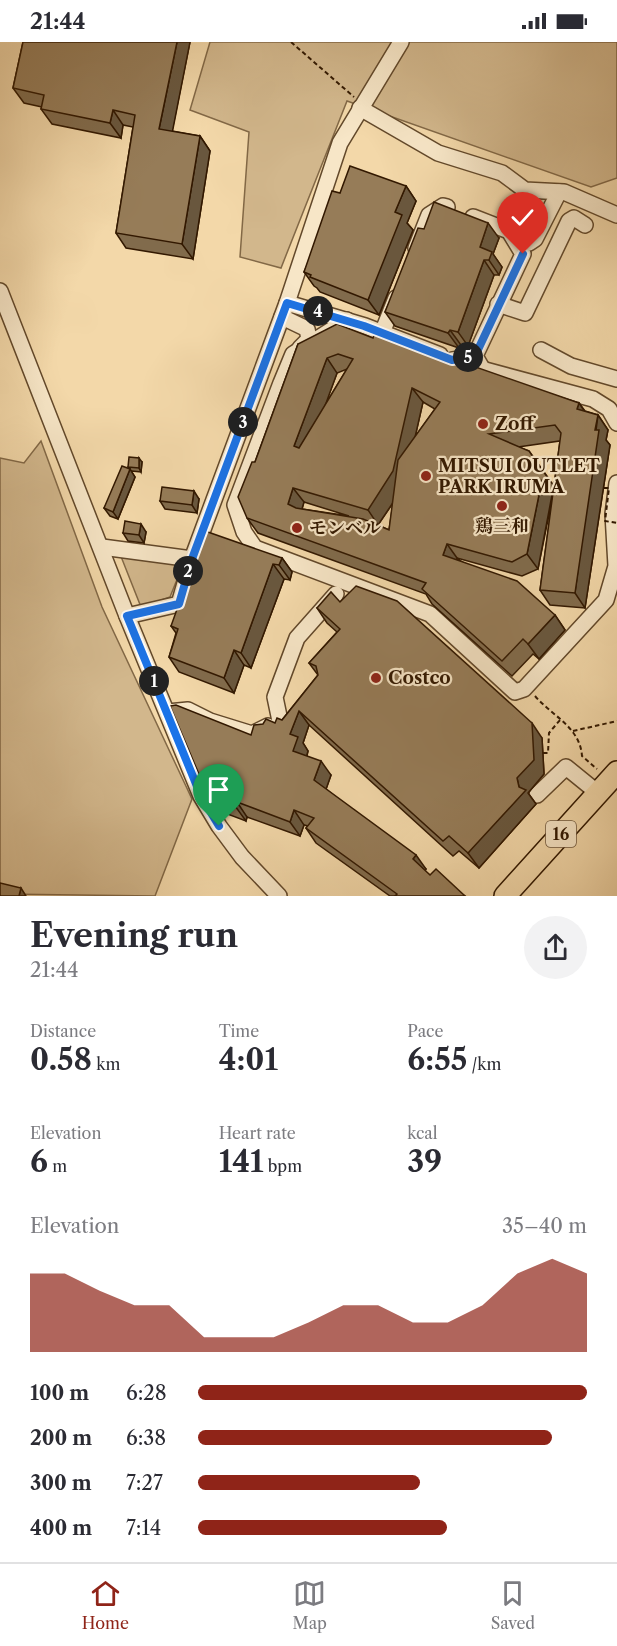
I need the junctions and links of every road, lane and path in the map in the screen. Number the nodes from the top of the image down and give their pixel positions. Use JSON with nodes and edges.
{"nodes":[{"id":1,"x":291,"y":42,"type":"edge"},
{"id":2,"x":401,"y":42,"type":"edge"},
{"id":3,"x":361,"y":106,"type":"junction"},
{"id":4,"x":559,"y":192,"type":"junction"},
{"id":5,"x":617,"y":215,"type":"edge"},
{"id":6,"x":585,"y":225,"type":"dead end"},
{"id":7,"x":509,"y":231,"type":"junction"},
{"id":8,"x":410,"y":263,"type":"edge"},
{"id":9,"x":402,"y":282,"type":"edge"},
{"id":10,"x":0,"y":291,"type":"edge"},
{"id":11,"x":498,"y":304,"type":"junction"},
{"id":12,"x":284,"y":310,"type":"junction"},
{"id":13,"x":347,"y":320,"type":"junction"},
{"id":14,"x":382,"y":333,"type":"junction"},
{"id":15,"x":541,"y":350,"type":"dead end"},
{"id":16,"x":293,"y":354,"type":"junction"},
{"id":17,"x":475,"y":356,"type":"junction"},
{"id":18,"x":452,"y":360,"type":"junction"},
{"id":19,"x":483,"y":370,"type":"junction"},
{"id":20,"x":617,"y":379,"type":"edge"},
{"id":21,"x":613,"y":406,"type":"edge"},
{"id":22,"x":617,"y":423,"type":"edge"},
{"id":23,"x":610,"y":485,"type":"edge"},
{"id":24,"x":617,"y":523,"type":"edge"},
{"id":25,"x":102,"y":547,"type":"junction"},
{"id":26,"x":192,"y":559,"type":"junction"},
{"id":27,"x":336,"y":594,"type":"edge"},
{"id":28,"x":127,"y":616,"type":"junction"},
{"id":29,"x":535,"y":694,"type":"dead end"},
{"id":30,"x":168,"y":712,"type":"junction"},
{"id":31,"x":561,"y":720,"type":"junction"},
{"id":32,"x":617,"y":721,"type":"edge"},
{"id":33,"x":573,"y":731,"type":"junction"},
{"id":34,"x":543,"y":753,"type":"dead end"},
{"id":35,"x":609,"y":782,"type":"edge"},
{"id":36,"x":537,"y":795,"type":"dead end"},
{"id":37,"x":279,"y":896,"type":"edge"},
{"id":38,"x":505,"y":896,"type":"edge"},
{"id":39,"x":522,"y":896,"type":"edge"}],
"edges":[{"from":1,"to":3,"type":"path"},
{"from":2,"to":3,"type":"street"},
{"from":3,"to":4,"type":"street"},
{"from":3,"to":12,"type":"street"},
{"from":4,"to":5,"type":"street"},
{"from":4,"to":7,"type":"street"},
{"from":6,"to":11,"type":"street"},
{"from":7,"to":8,"type":"street"},
{"from":7,"to":11,"type":"street"},
{"from":9,"to":14,"type":"street"},
{"from":10,"to":25,"type":"street"},
{"from":11,"to":17,"type":"street"},
{"from":12,"to":13,"type":"street"},
{"from":12,"to":16,"type":"street"},
{"from":12,"to":26,"type":"street"},
{"from":13,"to":14,"type":"street"},
{"from":13,"to":16,"type":"street"},
{"from":14,"to":18,"type":"street"},
{"from":15,"to":20,"type":"street"},
{"from":16,"to":23,"type":"street"},
{"from":17,"to":18,"type":"street"},
{"from":17,"to":19,"type":"street"},
{"from":18,"to":19,"type":"street"},
{"from":19,"to":21,"type":"street"},
{"from":21,"to":22,"type":"street"},
{"from":23,"to":24,"type":"path","bridge":true},
{"from":25,"to":26,"type":"street"},
{"from":25,"to":28,"type":"street"},
{"from":26,"to":28,"type":"street"},
{"from":27,"to":30,"type":"street"},
{"from":28,"to":30,"type":"street"},
{"from":29,"to":31,"type":"path"},
{"from":30,"to":37,"type":"street"},
{"from":31,"to":33,"type":"path"},
{"from":31,"to":34,"type":"path"},
{"from":32,"to":33,"type":"path"},
{"from":33,"to":35,"type":"path"},
{"from":35,"to":36,"type":"street"},
{"from":35,"to":38,"type":"highway","number":"16"},
{"from":35,"to":39,"type":"highway","number":"16"}]}
